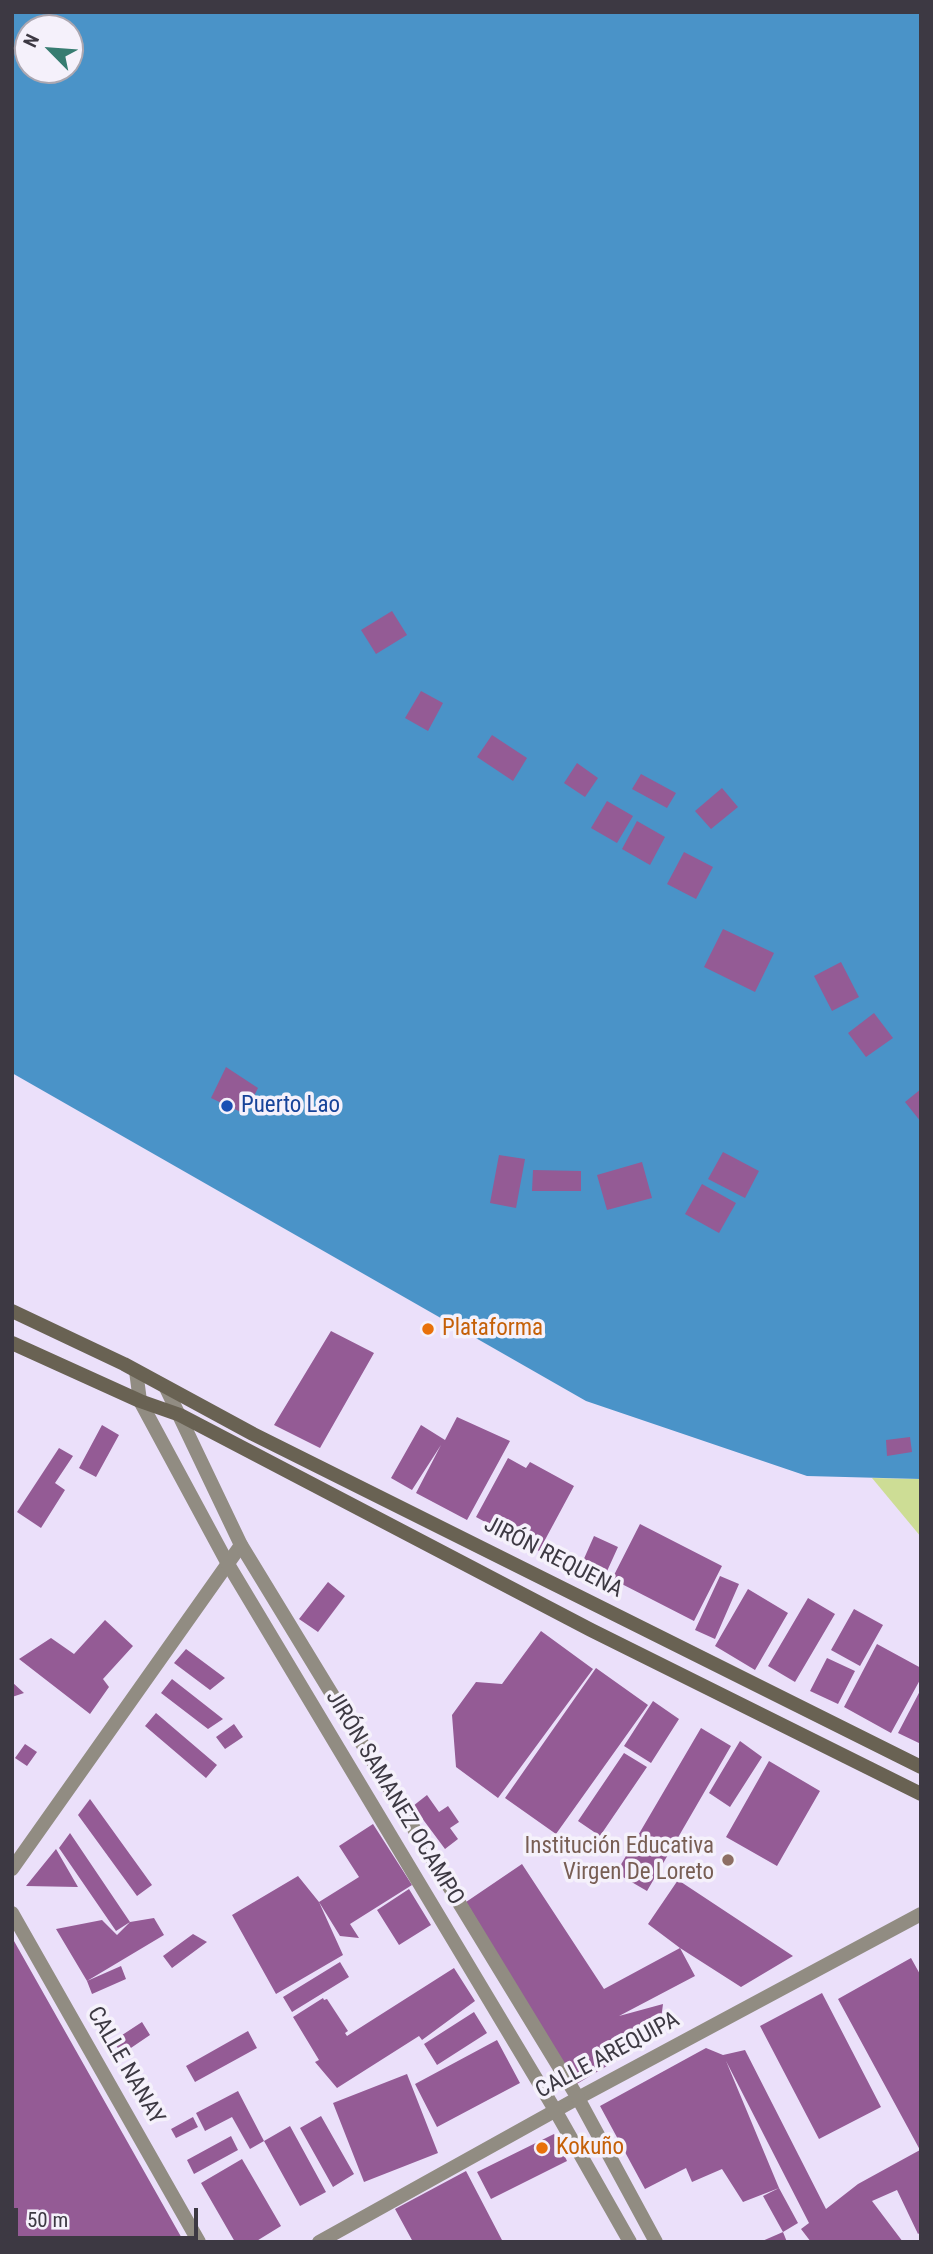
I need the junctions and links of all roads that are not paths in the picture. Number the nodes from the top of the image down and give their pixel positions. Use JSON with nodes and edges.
{"nodes":[{"id":1,"x":12,"y":1311,"type":"edge"},
{"id":2,"x":12,"y":1343,"type":"edge"},
{"id":3,"x":136,"y":1371,"type":"junction"},
{"id":4,"x":166,"y":1388,"type":"junction"},
{"id":5,"x":140,"y":1401,"type":"junction"},
{"id":6,"x":180,"y":1415,"type":"junction"},
{"id":7,"x":241,"y":1545,"type":"junction"},
{"id":8,"x":228,"y":1564,"type":"junction"},
{"id":9,"x":600,"y":1608,"type":"junction"},
{"id":10,"x":591,"y":1630,"type":"junction"},
{"id":11,"x":921,"y":1767,"type":"edge"},
{"id":12,"x":921,"y":1794,"type":"edge"},
{"id":13,"x":12,"y":1869,"type":"edge"},
{"id":14,"x":12,"y":1913,"type":"edge"},
{"id":15,"x":921,"y":1914,"type":"edge"},
{"id":16,"x":578,"y":2098,"type":"junction"},
{"id":17,"x":555,"y":2110,"type":"junction"},
{"id":18,"x":199,"y":2242,"type":"edge"},
{"id":19,"x":319,"y":2242,"type":"edge"},
{"id":20,"x":630,"y":2242,"type":"edge"},
{"id":21,"x":656,"y":2242,"type":"edge"}],
"edges":[{"from":1,"to":3,"type":"main road","name":"JIRÓN REQUENA"},
{"from":2,"to":5,"type":"main road","name":"JIRÓN REQUENA"},
{"from":3,"to":4,"type":"main road","name":"JIRÓN REQUENA"},
{"from":3,"to":5,"type":"street","name":"JIRÓN SAMANEZ OCAMPO"},
{"from":4,"to":6,"type":"street","name":"JIRÓN SAMANEZ OCAMPO"},
{"from":4,"to":9,"type":"main road","name":"JIRÓN REQUENA"},
{"from":5,"to":6,"type":"main road","name":"JIRÓN REQUENA"},
{"from":5,"to":8,"type":"street","name":"JIRÓN SAMANEZ OCAMPO"},
{"from":6,"to":7,"type":"street","name":"JIRÓN SAMANEZ OCAMPO"},
{"from":6,"to":10,"type":"main road","name":"JIRÓN REQUENA"},
{"from":7,"to":8,"type":"street"},
{"from":7,"to":16,"type":"street","name":"JIRÓN SAMANEZ OCAMPO"},
{"from":8,"to":13,"type":"street"},
{"from":8,"to":17,"type":"street","name":"JIRÓN SAMANEZ OCAMPO"},
{"from":9,"to":10,"type":"main road"},
{"from":9,"to":11,"type":"main road","name":"JIRÓN REQUENA"},
{"from":10,"to":12,"type":"main road","name":"JIRÓN REQUENA"},
{"from":14,"to":18,"type":"street","name":"CALLE NANAY"},
{"from":15,"to":16,"type":"street","name":"CALLE AREQUIPA"},
{"from":16,"to":17,"type":"street","name":"CALLE AREQUIPA"},
{"from":16,"to":21,"type":"street","name":"JIRÓN SAMANEZ OCAMPO"},
{"from":17,"to":19,"type":"street","name":"CALLE AREQUIPA"},
{"from":17,"to":20,"type":"street","name":"JIRÓN SAMANEZ OCAMPO"}]}
